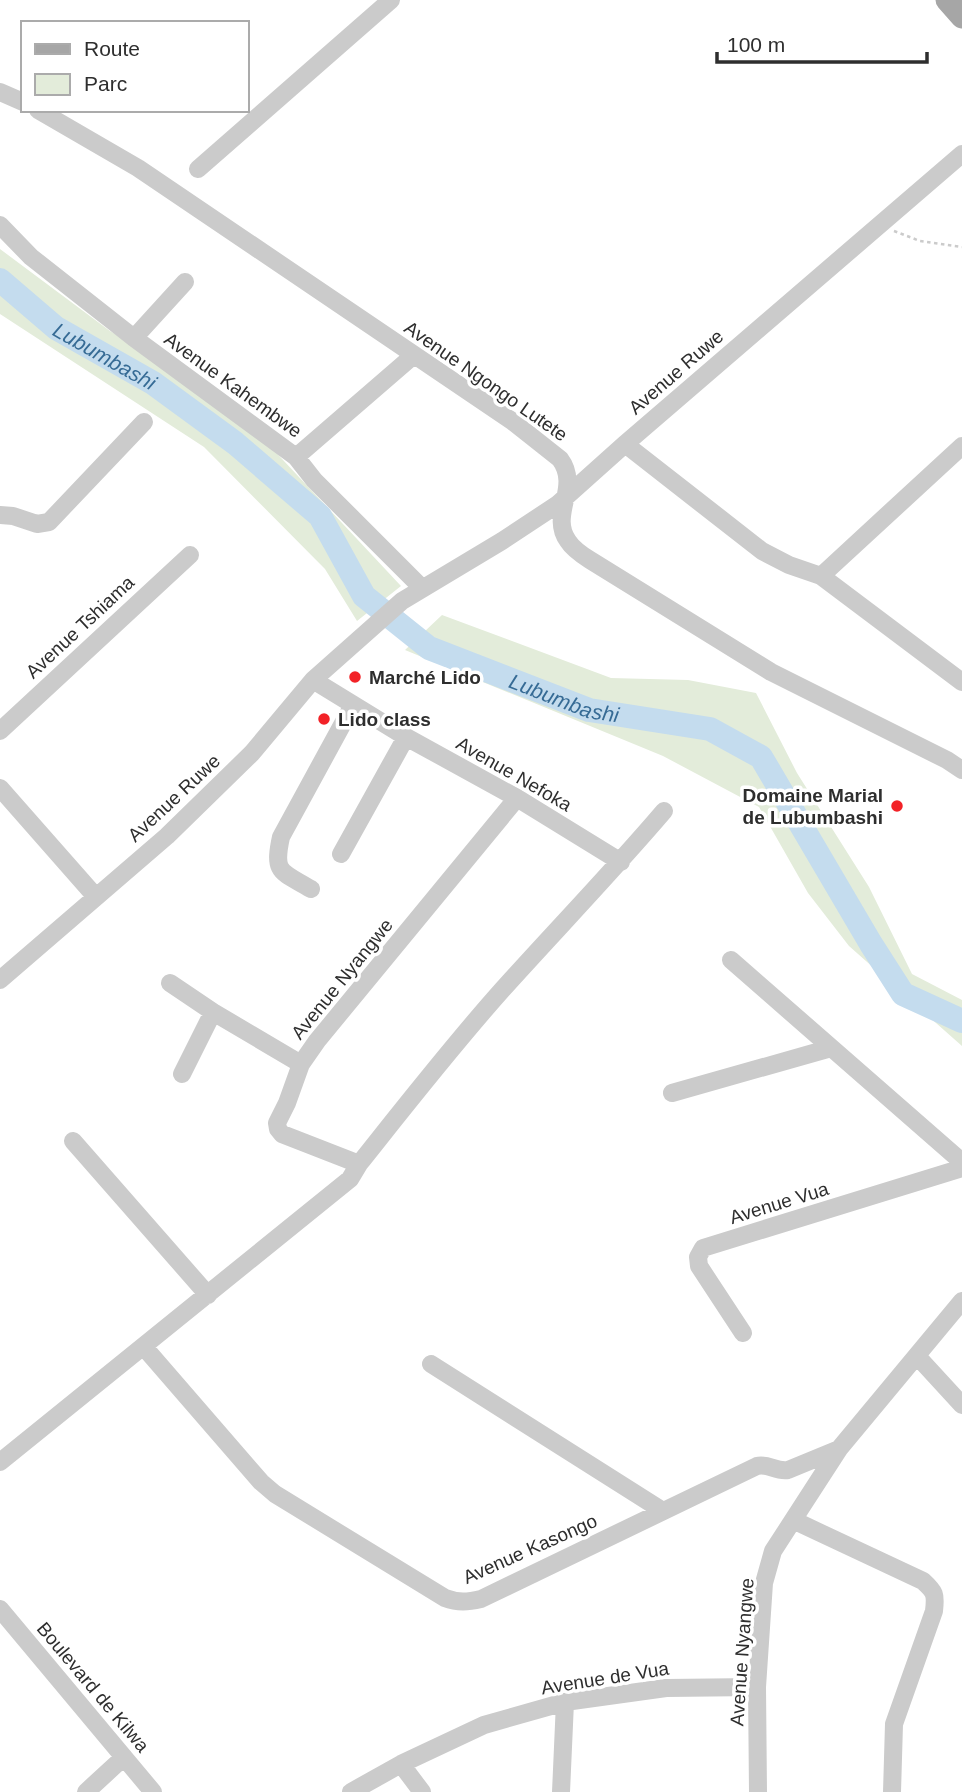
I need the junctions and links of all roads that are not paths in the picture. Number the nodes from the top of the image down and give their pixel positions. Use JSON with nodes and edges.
{"nodes":[{"id":1,"x":391,"y":0,"type":"edge"},
{"id":2,"x":947,"y":0,"type":"edge"},
{"id":3,"x":962,"y":17,"type":"edge"},
{"id":4,"x":0,"y":92,"type":"edge"},
{"id":5,"x":21,"y":101,"type":"edge"},
{"id":6,"x":41,"y":112,"type":"edge"},
{"id":7,"x":962,"y":154,"type":"edge"},
{"id":8,"x":198,"y":169,"type":"dead end"},
{"id":9,"x":0,"y":225,"type":"edge"},
{"id":10,"x":185,"y":282,"type":"dead end"},
{"id":11,"x":134,"y":338,"type":"junction"},
{"id":12,"x":414,"y":355,"type":"junction"},
{"id":13,"x":144,"y":422,"type":"dead end"},
{"id":14,"x":625,"y":444,"type":"junction"},
{"id":15,"x":962,"y":446,"type":"edge"},
{"id":16,"x":296,"y":457,"type":"junction"},
{"id":17,"x":567,"y":496,"type":"junction"},
{"id":18,"x":0,"y":515,"type":"edge"},
{"id":19,"x":190,"y":555,"type":"dead end"},
{"id":20,"x":821,"y":576,"type":"junction"},
{"id":21,"x":422,"y":588,"type":"junction"},
{"id":22,"x":313,"y":680,"type":"junction"},
{"id":23,"x":962,"y":682,"type":"edge"},
{"id":24,"x":353,"y":705,"type":"junction"},
{"id":25,"x":0,"y":731,"type":"edge"},
{"id":26,"x":406,"y":737,"type":"junction"},
{"id":27,"x":962,"y":770,"type":"edge"},
{"id":28,"x":0,"y":788,"type":"edge"},
{"id":29,"x":517,"y":797,"type":"junction"},
{"id":30,"x":664,"y":811,"type":"dead end"},
{"id":31,"x":341,"y":854,"type":"dead end"},
{"id":32,"x":621,"y":862,"type":"junction"},
{"id":33,"x":311,"y":889,"type":"dead end"},
{"id":34,"x":96,"y":898,"type":"junction"},
{"id":35,"x":731,"y":960,"type":"dead end"},
{"id":36,"x":0,"y":980,"type":"edge"},
{"id":37,"x":170,"y":983,"type":"dead end"},
{"id":38,"x":213,"y":1012,"type":"junction"},
{"id":39,"x":831,"y":1048,"type":"junction"},
{"id":40,"x":301,"y":1065,"type":"junction"},
{"id":41,"x":182,"y":1074,"type":"dead end"},
{"id":42,"x":672,"y":1093,"type":"dead end"},
{"id":43,"x":73,"y":1141,"type":"dead end"},
{"id":44,"x":962,"y":1163,"type":"edge"},
{"id":45,"x":359,"y":1164,"type":"junction"},
{"id":46,"x":962,"y":1168,"type":"edge"},
{"id":47,"x":208,"y":1295,"type":"junction"},
{"id":48,"x":962,"y":1301,"type":"edge"},
{"id":49,"x":743,"y":1333,"type":"dead end"},
{"id":50,"x":144,"y":1347,"type":"junction"},
{"id":51,"x":917,"y":1356,"type":"junction"},
{"id":52,"x":431,"y":1364,"type":"dead end"},
{"id":53,"x":962,"y":1405,"type":"edge"},
{"id":54,"x":839,"y":1449,"type":"junction"},
{"id":55,"x":0,"y":1462,"type":"edge"},
{"id":56,"x":663,"y":1511,"type":"junction"},
{"id":57,"x":793,"y":1520,"type":"junction"},
{"id":58,"x":0,"y":1609,"type":"edge"},
{"id":59,"x":757,"y":1687,"type":"junction"},
{"id":60,"x":565,"y":1702,"type":"junction"},
{"id":61,"x":124,"y":1757,"type":"junction"},
{"id":62,"x":401,"y":1764,"type":"junction"},
{"id":63,"x":86,"y":1792,"type":"edge"},
{"id":64,"x":153,"y":1792,"type":"edge"},
{"id":65,"x":351,"y":1792,"type":"edge"},
{"id":66,"x":422,"y":1792,"type":"edge"},
{"id":67,"x":561,"y":1792,"type":"edge"},
{"id":68,"x":758,"y":1792,"type":"edge"},
{"id":69,"x":892,"y":1792,"type":"edge"}],
"edges":[{"from":1,"to":8,"type":"street"},
{"from":2,"to":3,"type":"main road"},
{"from":4,"to":5,"type":"street"},
{"from":6,"to":12,"type":"street","name":"Avenue Ngongo Lutete"},
{"from":7,"to":14,"type":"street","name":"Avenue Ruwe"},
{"from":9,"to":11,"type":"street","name":"Avenue Kahembwe"},
{"from":10,"to":11,"type":"street","name":"Avenue Kahembwe"},
{"from":11,"to":16,"type":"street","name":"Avenue Kahembwe"},
{"from":12,"to":16,"type":"street"},
{"from":12,"to":17,"type":"street","name":"Avenue Ngongo Lutete"},
{"from":13,"to":18,"type":"street"},
{"from":14,"to":17,"type":"street","name":"Avenue Ruwe"},
{"from":14,"to":20,"type":"street"},
{"from":15,"to":20,"type":"street"},
{"from":16,"to":21,"type":"street","name":"Avenue Kahembwe"},
{"from":17,"to":21,"type":"street","name":"Avenue Ruwe"},
{"from":17,"to":27,"type":"street","name":"Avenue Ngongo Lutete"},
{"from":19,"to":25,"type":"street","name":"Avenue Tshiama"},
{"from":20,"to":23,"type":"street"},
{"from":21,"to":22,"type":"street","name":"Avenue Ruwe"},
{"from":22,"to":24,"type":"street","name":"Avenue Nefoka"},
{"from":22,"to":34,"type":"street","name":"Avenue Ruwe"},
{"from":24,"to":26,"type":"street","name":"Avenue Nefoka"},
{"from":24,"to":33,"type":"street"},
{"from":26,"to":29,"type":"street","name":"Avenue Nefoka"},
{"from":26,"to":31,"type":"street"},
{"from":28,"to":34,"type":"street"},
{"from":29,"to":32,"type":"street","name":"Avenue Nefoka"},
{"from":29,"to":40,"type":"street","name":"Avenue Nyangwe"},
{"from":30,"to":32,"type":"street"},
{"from":32,"to":45,"type":"street"},
{"from":34,"to":36,"type":"street","name":"Avenue Ruwe"},
{"from":35,"to":39,"type":"street"},
{"from":37,"to":38,"type":"street"},
{"from":38,"to":40,"type":"street"},
{"from":38,"to":41,"type":"street"},
{"from":39,"to":42,"type":"street"},
{"from":39,"to":44,"type":"street"},
{"from":40,"to":45,"type":"street","name":"Avenue Nyangwe"},
{"from":43,"to":47,"type":"street"},
{"from":45,"to":47,"type":"street"},
{"from":46,"to":49,"type":"street","name":"Avenue Vua"},
{"from":47,"to":50,"type":"street"},
{"from":48,"to":51,"type":"street","name":"Avenue Nyangwe"},
{"from":50,"to":55,"type":"street"},
{"from":50,"to":56,"type":"street","name":"Avenue Kasongo"},
{"from":51,"to":53,"type":"street"},
{"from":51,"to":54,"type":"street","name":"Avenue Nyangwe"},
{"from":52,"to":56,"type":"street"},
{"from":54,"to":56,"type":"street","name":"Avenue Kasongo"},
{"from":54,"to":57,"type":"street","name":"Avenue Nyangwe"},
{"from":57,"to":59,"type":"street","name":"Avenue Nyangwe"},
{"from":57,"to":69,"type":"street"},
{"from":58,"to":61,"type":"street","name":"Boulevard de Kilwa"},
{"from":59,"to":60,"type":"street","name":"Avenue de Vua"},
{"from":59,"to":68,"type":"street","name":"Avenue Nyangwe"},
{"from":60,"to":62,"type":"street","name":"Avenue de Vua"},
{"from":60,"to":67,"type":"street"},
{"from":61,"to":63,"type":"street"},
{"from":61,"to":64,"type":"street","name":"Boulevard de Kilwa"},
{"from":62,"to":65,"type":"street","name":"Avenue de Vua"},
{"from":62,"to":66,"type":"street"}]}
